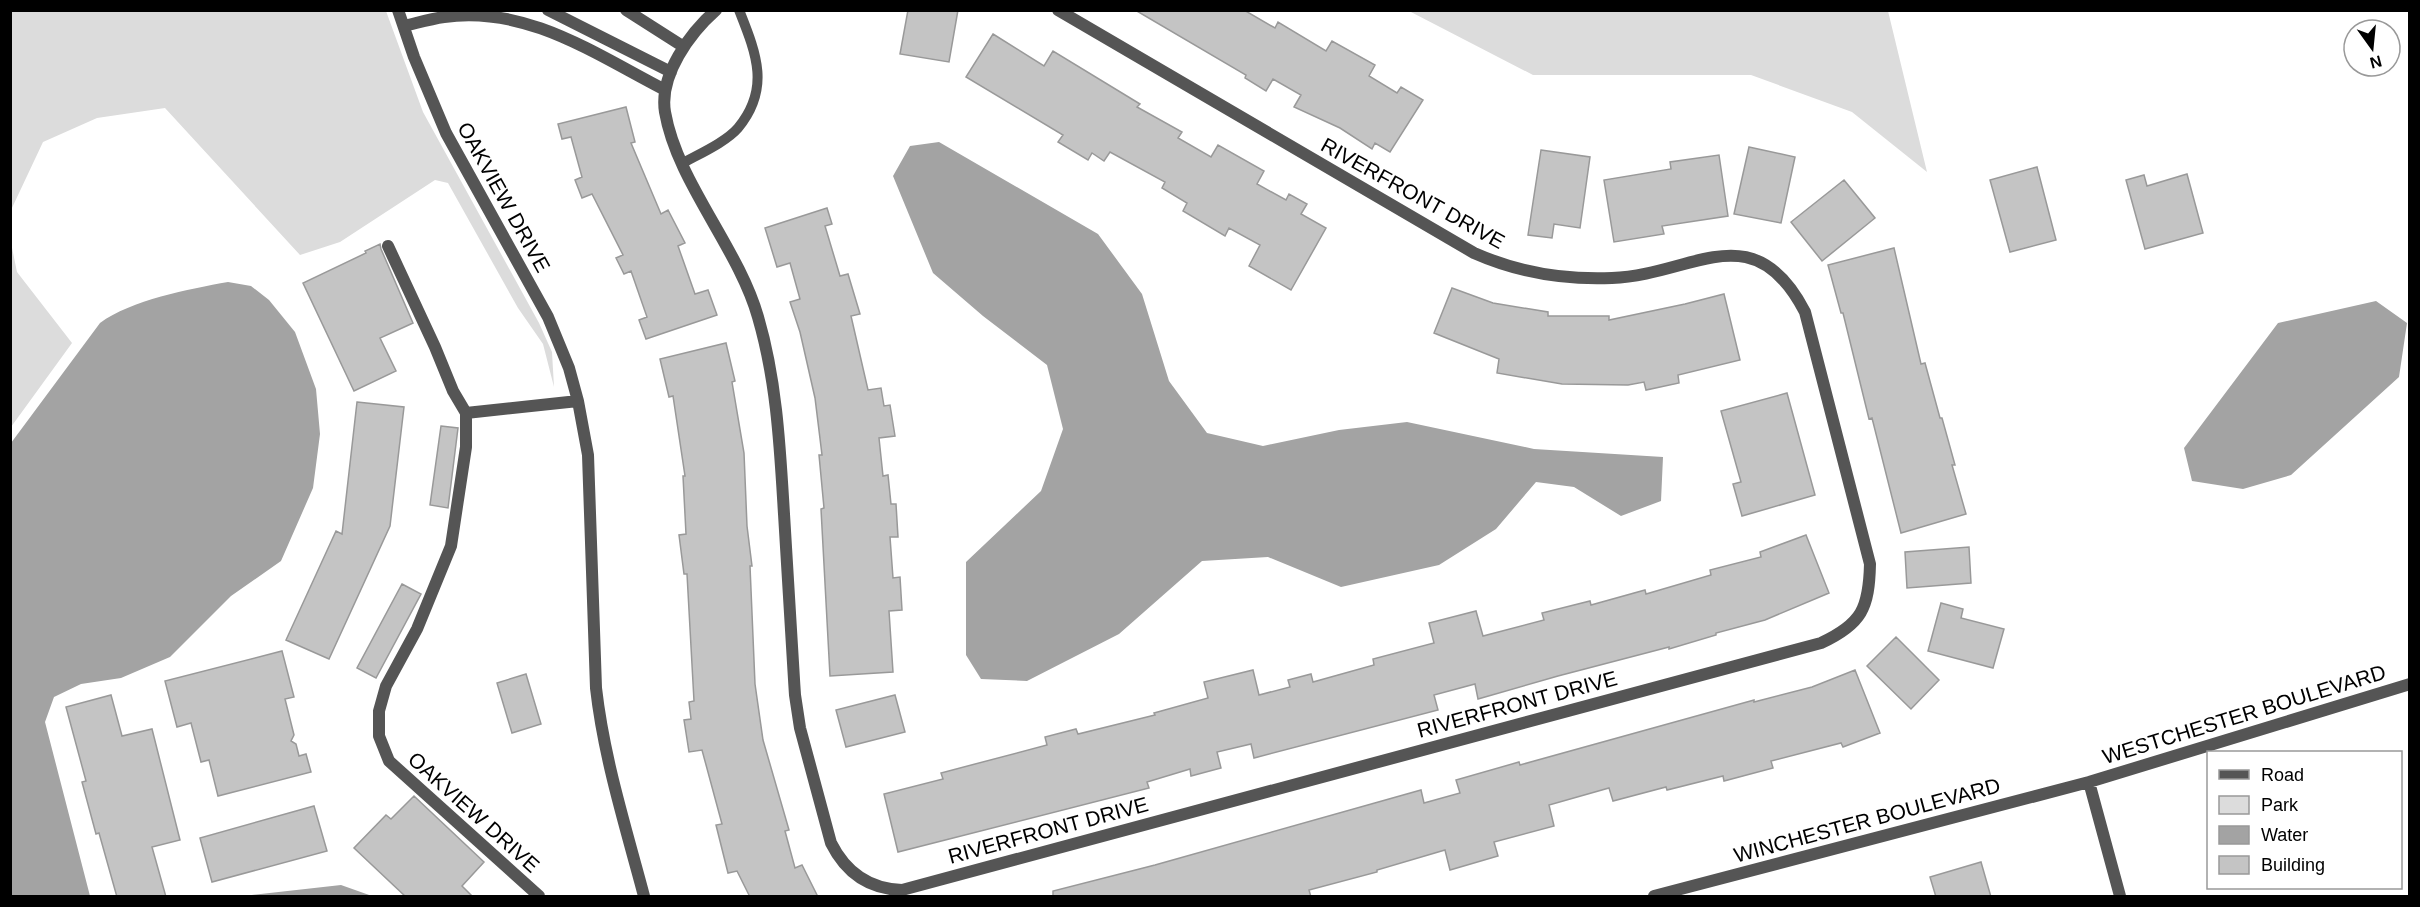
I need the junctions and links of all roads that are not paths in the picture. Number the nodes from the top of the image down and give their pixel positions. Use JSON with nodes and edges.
{"nodes":[{"id":1,"x":398,"y":10,"type":"edge"},
{"id":2,"x":548,"y":10,"type":"edge"},
{"id":3,"x":626,"y":10,"type":"edge"},
{"id":4,"x":716,"y":10,"type":"edge"},
{"id":5,"x":739,"y":10,"type":"edge"},
{"id":6,"x":1058,"y":10,"type":"edge"},
{"id":7,"x":566,"y":14,"type":"edge"},
{"id":8,"x":404,"y":26,"type":"junction"},
{"id":9,"x":558,"y":35,"type":"junction"},
{"id":10,"x":684,"y":48,"type":"junction"},
{"id":11,"x":671,"y":72,"type":"junction"},
{"id":12,"x":665,"y":90,"type":"junction"},
{"id":13,"x":683,"y":164,"type":"junction"},
{"id":14,"x":388,"y":246,"type":"dead end"},
{"id":15,"x":578,"y":400,"type":"junction"},
{"id":16,"x":466,"y":413,"type":"junction"},
{"id":17,"x":2409,"y":684,"type":"edge"},
{"id":18,"x":2089,"y":782,"type":"junction"},
{"id":19,"x":539,"y":897,"type":"edge"},
{"id":20,"x":644,"y":897,"type":"edge"},
{"id":21,"x":1654,"y":897,"type":"edge"},
{"id":22,"x":2120,"y":897,"type":"edge"}],
"edges":[{"from":1,"to":8,"type":"street","name":"OAKVIEW DRIVE"},
{"from":2,"to":7,"type":"street"},
{"from":3,"to":10,"type":"street"},
{"from":4,"to":10,"type":"street","name":"RIVERFRONT DRIVE"},
{"from":5,"to":13,"type":"lane"},
{"from":6,"to":13,"type":"street","name":"RIVERFRONT DRIVE"},
{"from":7,"to":9,"type":"street"},
{"from":7,"to":11,"type":"street"},
{"from":8,"to":9,"type":"street"},
{"from":8,"to":15,"type":"street","name":"OAKVIEW DRIVE"},
{"from":9,"to":12,"type":"street"},
{"from":10,"to":11,"type":"street","name":"RIVERFRONT DRIVE"},
{"from":11,"to":12,"type":"street","name":"RIVERFRONT DRIVE"},
{"from":12,"to":13,"type":"street","name":"RIVERFRONT DRIVE"},
{"from":14,"to":16,"type":"street","name":"OAKVIEW DRIVE"},
{"from":15,"to":16,"type":"street"},
{"from":15,"to":20,"type":"street","name":"OAKVIEW DRIVE"},
{"from":16,"to":19,"type":"street","name":"OAKVIEW DRIVE"},
{"from":17,"to":18,"type":"street","name":"WESTCHESTER BOULEVARD"},
{"from":18,"to":21,"type":"street","name":"WINCHESTER BOULEVARD"},
{"from":18,"to":22,"type":"street"}]}
